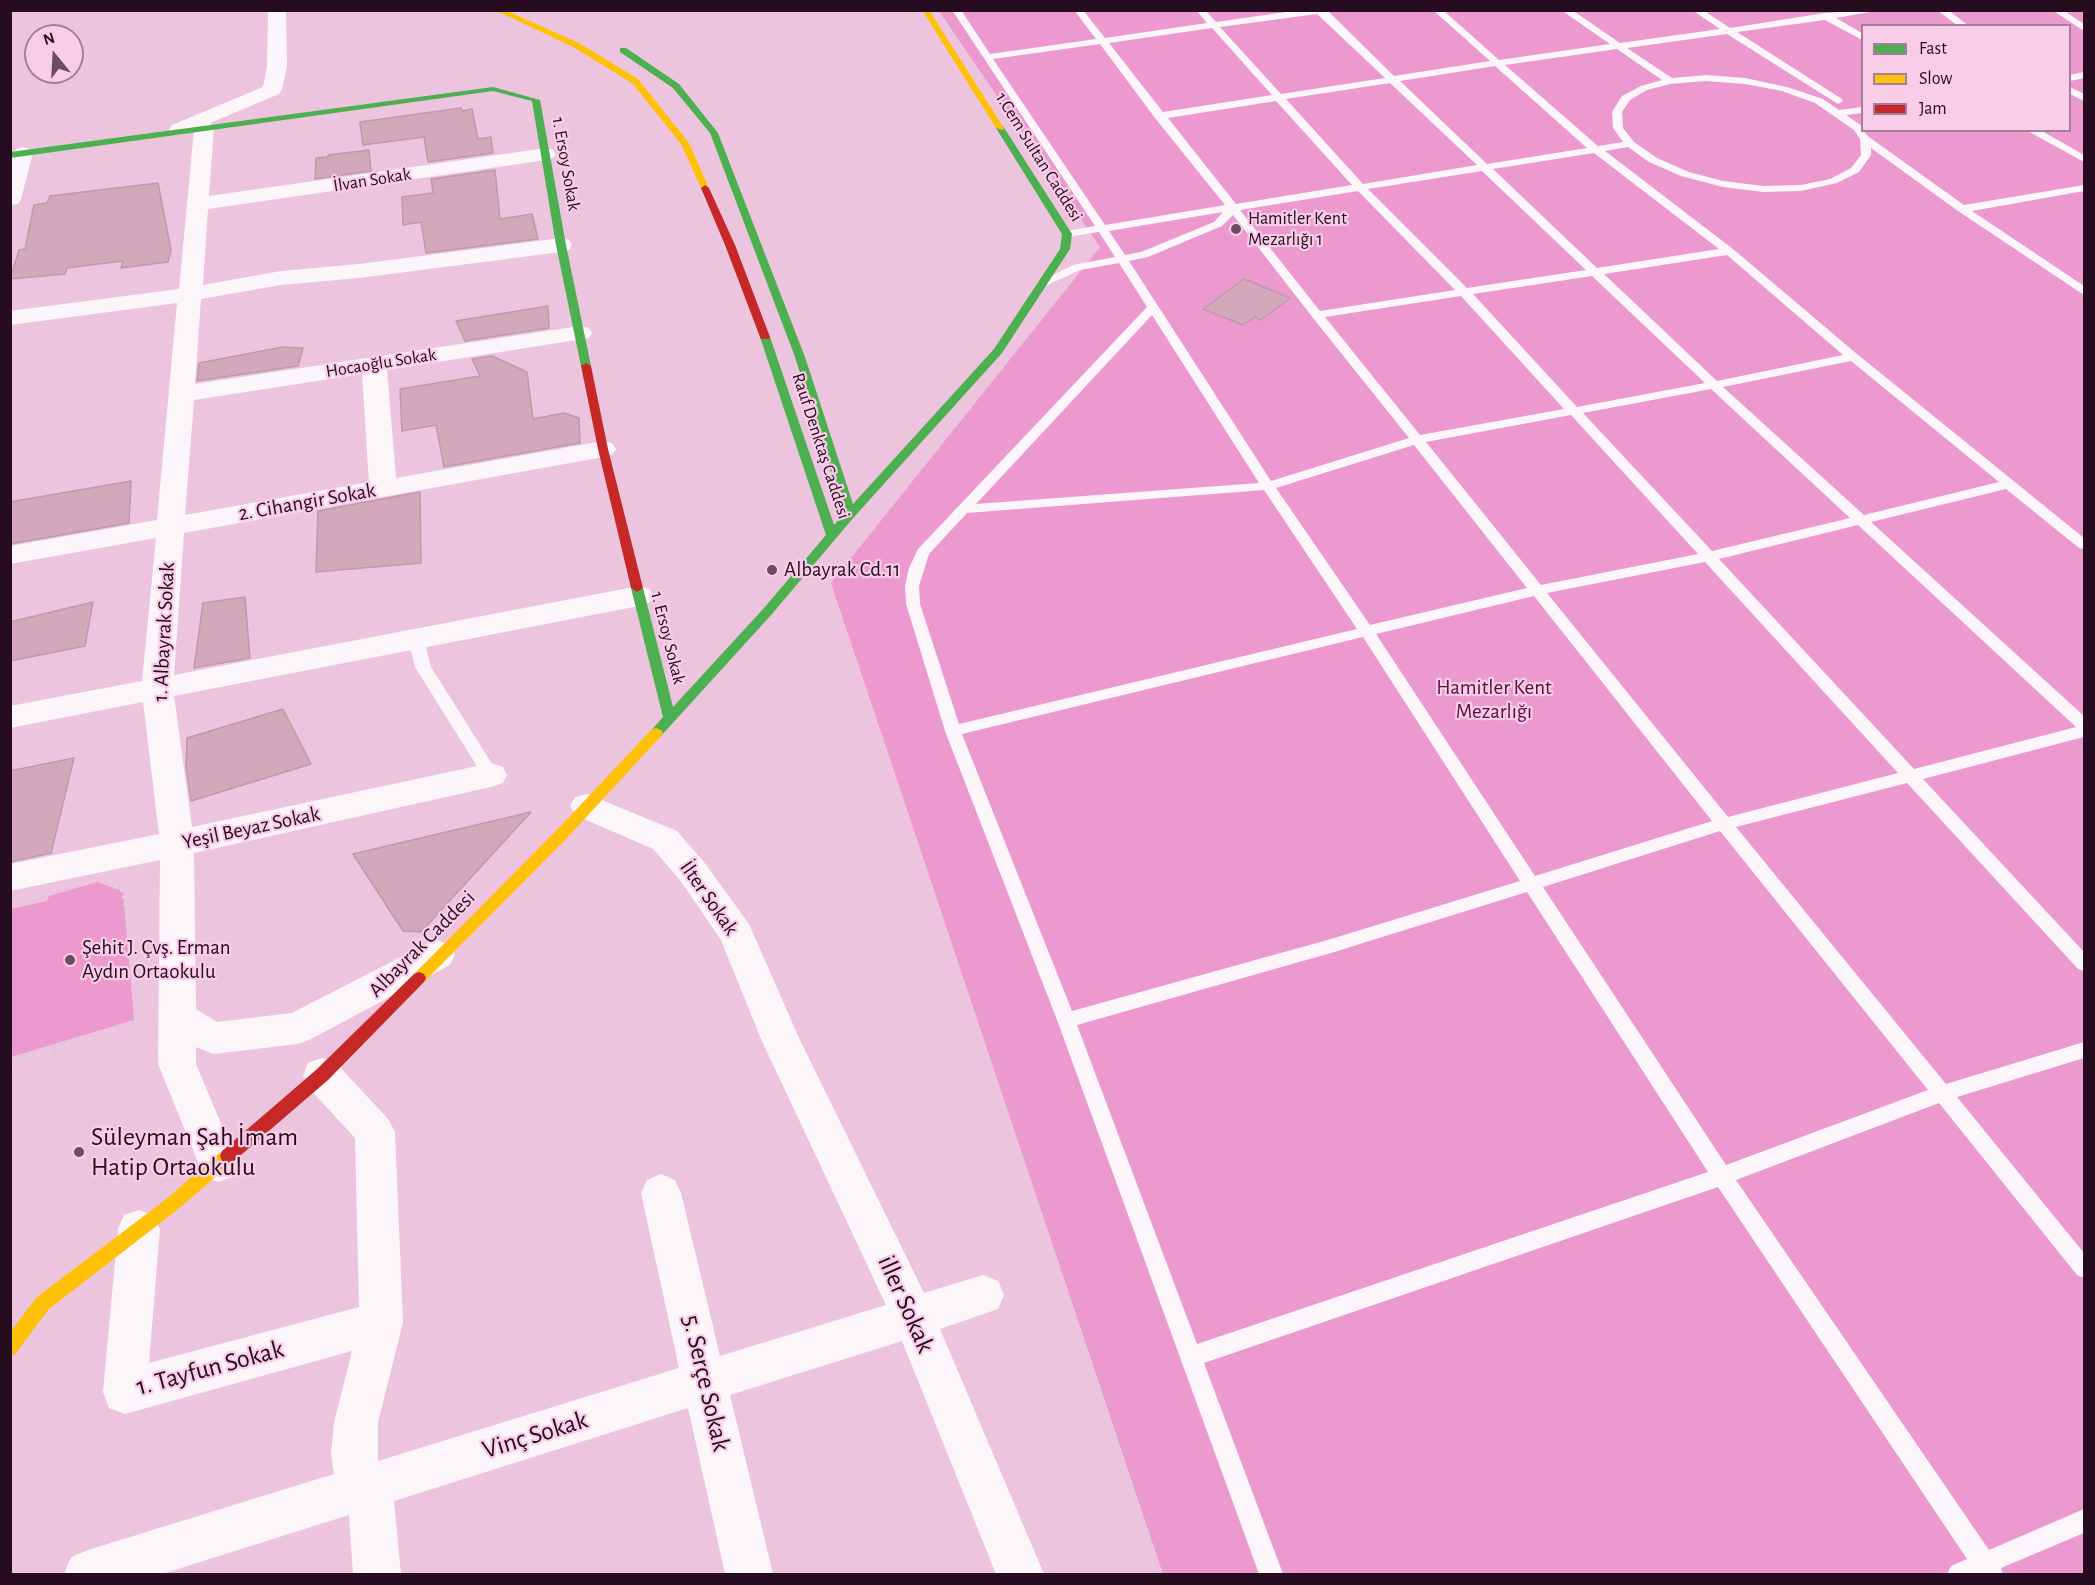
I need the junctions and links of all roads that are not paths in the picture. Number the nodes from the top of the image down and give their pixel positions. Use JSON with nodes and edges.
{"nodes":[{"id":1,"x":277,"y":10,"type":"edge"},
{"id":2,"x":498,"y":10,"type":"edge"},
{"id":3,"x":531,"y":10,"type":"edge"},
{"id":4,"x":925,"y":10,"type":"edge"},
{"id":5,"x":956,"y":10,"type":"edge"},
{"id":6,"x":1078,"y":10,"type":"edge"},
{"id":7,"x":1200,"y":10,"type":"edge"},
{"id":8,"x":1437,"y":10,"type":"edge"},
{"id":9,"x":1565,"y":10,"type":"edge"},
{"id":10,"x":1696,"y":10,"type":"edge"},
{"id":11,"x":1817,"y":10,"type":"edge"},
{"id":12,"x":1876,"y":10,"type":"edge"},
{"id":13,"x":1941,"y":10,"type":"edge"},
{"id":14,"x":2056,"y":10,"type":"edge"},
{"id":15,"x":1321,"y":11,"type":"edge"},
{"id":16,"x":1829,"y":18,"type":"junction"},
{"id":17,"x":563,"y":23,"type":"dead end"},
{"id":18,"x":1962,"y":24,"type":"edge"},
{"id":19,"x":1214,"y":26,"type":"junction"},
{"id":20,"x":2085,"y":28,"type":"edge"},
{"id":21,"x":1728,"y":32,"type":"junction"},
{"id":22,"x":1861,"y":37,"type":"edge"},
{"id":23,"x":1102,"y":41,"type":"junction"},
{"id":24,"x":615,"y":45,"type":"dead end"},
{"id":25,"x":1621,"y":47,"type":"junction"},
{"id":26,"x":986,"y":57,"type":"junction"},
{"id":27,"x":1497,"y":63,"type":"junction"},
{"id":28,"x":1392,"y":79,"type":"junction"},
{"id":29,"x":1670,"y":81,"type":"junction"},
{"id":30,"x":272,"y":90,"type":"junction"},
{"id":31,"x":2071,"y":91,"type":"edge"},
{"id":32,"x":1277,"y":97,"type":"junction"},
{"id":33,"x":2085,"y":98,"type":"edge"},
{"id":34,"x":1858,"y":110,"type":"edge"},
{"id":35,"x":1839,"y":114,"type":"junction"},
{"id":36,"x":1160,"y":116,"type":"junction"},
{"id":37,"x":276,"y":118,"type":"junction"},
{"id":38,"x":204,"y":128,"type":"junction"},
{"id":39,"x":172,"y":132,"type":"junction"},
{"id":40,"x":2035,"y":132,"type":"edge"},
{"id":41,"x":1865,"y":139,"type":"junction"},
{"id":42,"x":1630,"y":144,"type":"junction"},
{"id":43,"x":1595,"y":149,"type":"junction"},
{"id":44,"x":17,"y":154,"type":"edge"},
{"id":45,"x":546,"y":154,"type":"junction"},
{"id":46,"x":2085,"y":159,"type":"edge"},
{"id":47,"x":1484,"y":167,"type":"junction"},
{"id":48,"x":1359,"y":186,"type":"junction"},
{"id":49,"x":2085,"y":188,"type":"edge"},
{"id":50,"x":10,"y":199,"type":"edge"},
{"id":51,"x":198,"y":204,"type":"junction"},
{"id":52,"x":1232,"y":207,"type":"junction"},
{"id":53,"x":1962,"y":209,"type":"junction"},
{"id":54,"x":1102,"y":228,"type":"junction"},
{"id":55,"x":1067,"y":234,"type":"junction"},
{"id":56,"x":561,"y":246,"type":"junction"},
{"id":57,"x":1729,"y":251,"type":"junction"},
{"id":58,"x":1121,"y":259,"type":"junction"},
{"id":59,"x":1596,"y":273,"type":"junction"},
{"id":60,"x":1043,"y":283,"type":"junction"},
{"id":61,"x":2085,"y":291,"type":"edge"},
{"id":62,"x":1464,"y":292,"type":"junction"},
{"id":63,"x":192,"y":294,"type":"junction"},
{"id":64,"x":1152,"y":308,"type":"junction"},
{"id":65,"x":1317,"y":315,"type":"junction"},
{"id":66,"x":10,"y":318,"type":"edge"},
{"id":67,"x":580,"y":333,"type":"junction"},
{"id":68,"x":1853,"y":357,"type":"junction"},
{"id":69,"x":374,"y":364,"type":"junction"},
{"id":70,"x":1714,"y":385,"type":"junction"},
{"id":71,"x":182,"y":394,"type":"junction"},
{"id":72,"x":1574,"y":411,"type":"junction"},
{"id":73,"x":1418,"y":440,"type":"junction"},
{"id":74,"x":603,"y":449,"type":"junction"},
{"id":75,"x":2009,"y":484,"type":"junction"},
{"id":76,"x":1268,"y":486,"type":"junction"},
{"id":77,"x":383,"y":488,"type":"junction"},
{"id":78,"x":965,"y":509,"type":"junction"},
{"id":79,"x":850,"y":514,"type":"junction"},
{"id":80,"x":1862,"y":521,"type":"junction"},
{"id":81,"x":171,"y":526,"type":"junction"},
{"id":82,"x":832,"y":535,"type":"junction"},
{"id":83,"x":2085,"y":545,"type":"edge"},
{"id":84,"x":10,"y":555,"type":"edge"},
{"id":85,"x":1707,"y":557,"type":"junction"},
{"id":86,"x":1538,"y":591,"type":"junction"},
{"id":87,"x":639,"y":596,"type":"junction"},
{"id":88,"x":1367,"y":632,"type":"junction"},
{"id":89,"x":416,"y":639,"type":"junction"},
{"id":90,"x":157,"y":689,"type":"junction"},
{"id":91,"x":10,"y":717,"type":"edge"},
{"id":92,"x":669,"y":717,"type":"junction"},
{"id":93,"x":2085,"y":724,"type":"edge"},
{"id":94,"x":953,"y":731,"type":"junction"},
{"id":95,"x":2085,"y":731,"type":"edge"},
{"id":96,"x":491,"y":775,"type":"joint"},
{"id":97,"x":1909,"y":776,"type":"junction"},
{"id":98,"x":587,"y":806,"type":"junction"},
{"id":99,"x":1724,"y":824,"type":"junction"},
{"id":100,"x":177,"y":843,"type":"junction"},
{"id":101,"x":10,"y":878,"type":"edge"},
{"id":102,"x":1532,"y":884,"type":"junction"},
{"id":103,"x":446,"y":950,"type":"junction"},
{"id":104,"x":2085,"y":964,"type":"edge"},
{"id":105,"x":177,"y":1014,"type":"junction"},
{"id":106,"x":1066,"y":1020,"type":"junction"},
{"id":107,"x":780,"y":1039,"type":"joint"},
{"id":108,"x":2085,"y":1050,"type":"edge"},
{"id":109,"x":322,"y":1075,"type":"junction"},
{"id":110,"x":1943,"y":1093,"type":"junction"},
{"id":111,"x":218,"y":1164,"type":"junction"},
{"id":112,"x":1722,"y":1176,"type":"junction"},
{"id":113,"x":661,"y":1193,"type":"dead end"},
{"id":114,"x":139,"y":1229,"type":"junction"},
{"id":115,"x":2085,"y":1268,"type":"edge"},
{"id":116,"x":983,"y":1295,"type":"dead end"},
{"id":117,"x":27,"y":1307,"type":"edge"},
{"id":118,"x":913,"y":1316,"type":"junction"},
{"id":119,"x":381,"y":1322,"type":"junction"},
{"id":120,"x":10,"y":1347,"type":"edge"},
{"id":121,"x":1191,"y":1357,"type":"junction"},
{"id":122,"x":705,"y":1382,"type":"junction"},
{"id":123,"x":365,"y":1488,"type":"junction"},
{"id":124,"x":2085,"y":1521,"type":"edge"},
{"id":125,"x":1987,"y":1569,"type":"edge"},
{"id":126,"x":88,"y":1575,"type":"edge"},
{"id":127,"x":377,"y":1575,"type":"edge"},
{"id":128,"x":749,"y":1575,"type":"edge"},
{"id":129,"x":1020,"y":1575,"type":"edge"},
{"id":130,"x":1272,"y":1575,"type":"edge"},
{"id":131,"x":1959,"y":1575,"type":"edge"}],
"edges":[{"from":1,"to":30,"type":"street"},
{"from":2,"to":82,"type":"street","name":"Rauf Denktaş Caddesi"},
{"from":3,"to":17,"type":"street"},
{"from":4,"to":55,"type":"street","name":"1.Cem Sultan Caddesi"},
{"from":5,"to":26,"type":"lane"},
{"from":6,"to":23,"type":"lane"},
{"from":7,"to":19,"type":"lane"},
{"from":8,"to":27,"type":"lane"},
{"from":9,"to":25,"type":"lane"},
{"from":10,"to":21,"type":"lane"},
{"from":11,"to":16,"type":"lane"},
{"from":12,"to":16,"type":"lane"},
{"from":13,"to":18,"type":"lane"},
{"from":14,"to":20,"type":"lane"},
{"from":15,"to":19,"type":"lane"},
{"from":15,"to":28,"type":"lane"},
{"from":16,"to":21,"type":"lane"},
{"from":16,"to":22,"type":"lane"},
{"from":19,"to":23,"type":"lane"},
{"from":19,"to":32,"type":"lane"},
{"from":21,"to":25,"type":"lane"},
{"from":21,"to":34,"type":"lane"},
{"from":23,"to":26,"type":"lane"},
{"from":23,"to":36,"type":"lane"},
{"from":24,"to":79,"type":"street","name":"Rauf Denktaş Caddesi"},
{"from":25,"to":27,"type":"lane"},
{"from":25,"to":29,"type":"lane"},
{"from":26,"to":54,"type":"lane"},
{"from":27,"to":28,"type":"lane"},
{"from":27,"to":43,"type":"lane"},
{"from":28,"to":32,"type":"lane"},
{"from":28,"to":47,"type":"lane"},
{"from":29,"to":35,"type":"lane"},
{"from":29,"to":42,"type":"lane"},
{"from":30,"to":37,"type":"street"},
{"from":30,"to":39,"type":"street"},
{"from":31,"to":33,"type":"lane"},
{"from":32,"to":36,"type":"lane"},
{"from":32,"to":48,"type":"lane"},
{"from":34,"to":35,"type":"lane"},
{"from":35,"to":41,"type":"lane"},
{"from":36,"to":52,"type":"lane"},
{"from":37,"to":38,"type":"street","name":"1. Ersoy Sokak"},
{"from":37,"to":45,"type":"street","name":"1. Ersoy Sokak"},
{"from":38,"to":39,"type":"street","name":"1. Ersoy Sokak"},
{"from":38,"to":51,"type":"street","name":"1. Albayrak Sokak"},
{"from":39,"to":44,"type":"street","name":"1. Ersoy Sokak"},
{"from":40,"to":46,"type":"lane"},
{"from":41,"to":42,"type":"lane"},
{"from":41,"to":53,"type":"lane"},
{"from":42,"to":43,"type":"lane"},
{"from":43,"to":47,"type":"lane"},
{"from":43,"to":57,"type":"lane"},
{"from":44,"to":50,"type":"street"},
{"from":45,"to":51,"type":"street","name":"İlvan Sokak"},
{"from":45,"to":56,"type":"street","name":"1. Ersoy Sokak"},
{"from":47,"to":48,"type":"lane"},
{"from":47,"to":59,"type":"lane"},
{"from":48,"to":52,"type":"lane"},
{"from":48,"to":62,"type":"lane"},
{"from":49,"to":53,"type":"lane"},
{"from":51,"to":63,"type":"street","name":"1. Albayrak Sokak"},
{"from":52,"to":54,"type":"lane"},
{"from":52,"to":58,"type":"lane"},
{"from":52,"to":65,"type":"lane"},
{"from":53,"to":61,"type":"lane"},
{"from":54,"to":55,"type":"lane"},
{"from":54,"to":58,"type":"lane"},
{"from":55,"to":60,"type":"street","name":"1.Cem Sultan Caddesi"},
{"from":56,"to":63,"type":"street"},
{"from":56,"to":67,"type":"street","name":"1. Ersoy Sokak"},
{"from":57,"to":59,"type":"lane"},
{"from":57,"to":68,"type":"lane"},
{"from":58,"to":60,"type":"lane"},
{"from":58,"to":64,"type":"lane"},
{"from":59,"to":62,"type":"lane"},
{"from":59,"to":70,"type":"lane"},
{"from":60,"to":79,"type":"street","name":"1.Cem Sultan Caddesi"},
{"from":62,"to":65,"type":"lane"},
{"from":62,"to":72,"type":"lane"},
{"from":63,"to":66,"type":"street"},
{"from":63,"to":71,"type":"street","name":"1. Albayrak Sokak"},
{"from":64,"to":76,"type":"lane"},
{"from":64,"to":78,"type":"lane"},
{"from":65,"to":73,"type":"lane"},
{"from":67,"to":69,"type":"street","name":"Hocaoğlu Sokak"},
{"from":67,"to":74,"type":"street","name":"1. Ersoy Sokak"},
{"from":68,"to":70,"type":"lane"},
{"from":68,"to":75,"type":"lane"},
{"from":69,"to":71,"type":"street","name":"Hocaoğlu Sokak"},
{"from":69,"to":77,"type":"street"},
{"from":70,"to":72,"type":"lane"},
{"from":70,"to":80,"type":"lane"},
{"from":71,"to":81,"type":"street","name":"1. Albayrak Sokak"},
{"from":72,"to":73,"type":"lane"},
{"from":72,"to":85,"type":"lane"},
{"from":73,"to":76,"type":"lane"},
{"from":73,"to":86,"type":"lane"},
{"from":74,"to":77,"type":"street","name":"2. Cihangir Sokak"},
{"from":74,"to":87,"type":"street","name":"1. Ersoy Sokak"},
{"from":75,"to":80,"type":"lane"},
{"from":75,"to":83,"type":"lane"},
{"from":76,"to":78,"type":"lane"},
{"from":76,"to":88,"type":"lane"},
{"from":77,"to":81,"type":"street","name":"2. Cihangir Sokak"},
{"from":78,"to":94,"type":"lane"},
{"from":79,"to":82,"type":"street","name":"Rauf Denktaş Caddesi"},
{"from":80,"to":85,"type":"lane"},
{"from":80,"to":93,"type":"lane"},
{"from":81,"to":84,"type":"street","name":"2. Cihangir Sokak"},
{"from":81,"to":90,"type":"street","name":"1. Albayrak Sokak"},
{"from":82,"to":92,"type":"street","name":"Albayrak Caddesi"},
{"from":85,"to":86,"type":"lane"},
{"from":85,"to":97,"type":"lane"},
{"from":86,"to":88,"type":"lane"},
{"from":86,"to":99,"type":"lane"},
{"from":87,"to":89,"type":"street"},
{"from":87,"to":92,"type":"street","name":"1. Ersoy Sokak"},
{"from":88,"to":94,"type":"lane"},
{"from":88,"to":102,"type":"lane"},
{"from":89,"to":90,"type":"street"},
{"from":89,"to":96,"type":"lane"},
{"from":90,"to":91,"type":"street"},
{"from":90,"to":100,"type":"street","name":"1. Albayrak Sokak"},
{"from":92,"to":98,"type":"street","name":"Albayrak Caddesi"},
{"from":94,"to":106,"type":"lane"},
{"from":95,"to":97,"type":"lane"},
{"from":96,"to":100,"type":"street","name":"Yeşil Beyaz Sokak"},
{"from":97,"to":99,"type":"lane"},
{"from":97,"to":104,"type":"lane"},
{"from":98,"to":103,"type":"street","name":"Albayrak Caddesi"},
{"from":98,"to":107,"type":"street","name":"İlter Sokak"},
{"from":99,"to":102,"type":"lane"},
{"from":99,"to":110,"type":"lane"},
{"from":100,"to":101,"type":"street","name":"Yeşil Beyaz Sokak"},
{"from":100,"to":105,"type":"street","name":"1. Albayrak Sokak"},
{"from":102,"to":106,"type":"lane"},
{"from":102,"to":112,"type":"lane"},
{"from":103,"to":105,"type":"street"},
{"from":103,"to":109,"type":"street","name":"Albayrak Caddesi"},
{"from":105,"to":111,"type":"street","name":"1. Albayrak Sokak"},
{"from":106,"to":121,"type":"lane"},
{"from":107,"to":118,"type":"street","name":"iller Sokak"},
{"from":108,"to":110,"type":"lane"},
{"from":109,"to":111,"type":"street","name":"Albayrak Caddesi"},
{"from":109,"to":119,"type":"street"},
{"from":110,"to":112,"type":"lane"},
{"from":110,"to":115,"type":"lane"},
{"from":111,"to":114,"type":"street","name":"Albayrak Caddesi"},
{"from":112,"to":121,"type":"lane"},
{"from":112,"to":125,"type":"lane"},
{"from":113,"to":122,"type":"street","name":"5. Serçe Sokak"},
{"from":114,"to":117,"type":"street","name":"Albayrak Caddesi"},
{"from":114,"to":119,"type":"street","name":"1. Tayfun Sokak"},
{"from":116,"to":118,"type":"street","name":"Vinç Sokak"},
{"from":117,"to":120,"type":"street","name":"Albayrak Caddesi"},
{"from":118,"to":122,"type":"street","name":"Vinç Sokak"},
{"from":118,"to":129,"type":"street","name":"iller Sokak"},
{"from":119,"to":123,"type":"street"},
{"from":121,"to":130,"type":"lane"},
{"from":122,"to":123,"type":"street","name":"Vinç Sokak"},
{"from":122,"to":128,"type":"street","name":"5. Serçe Sokak"},
{"from":123,"to":126,"type":"street","name":"Vinç Sokak"},
{"from":123,"to":127,"type":"street"},
{"from":124,"to":125,"type":"lane"},
{"from":125,"to":131,"type":"lane"}]}
